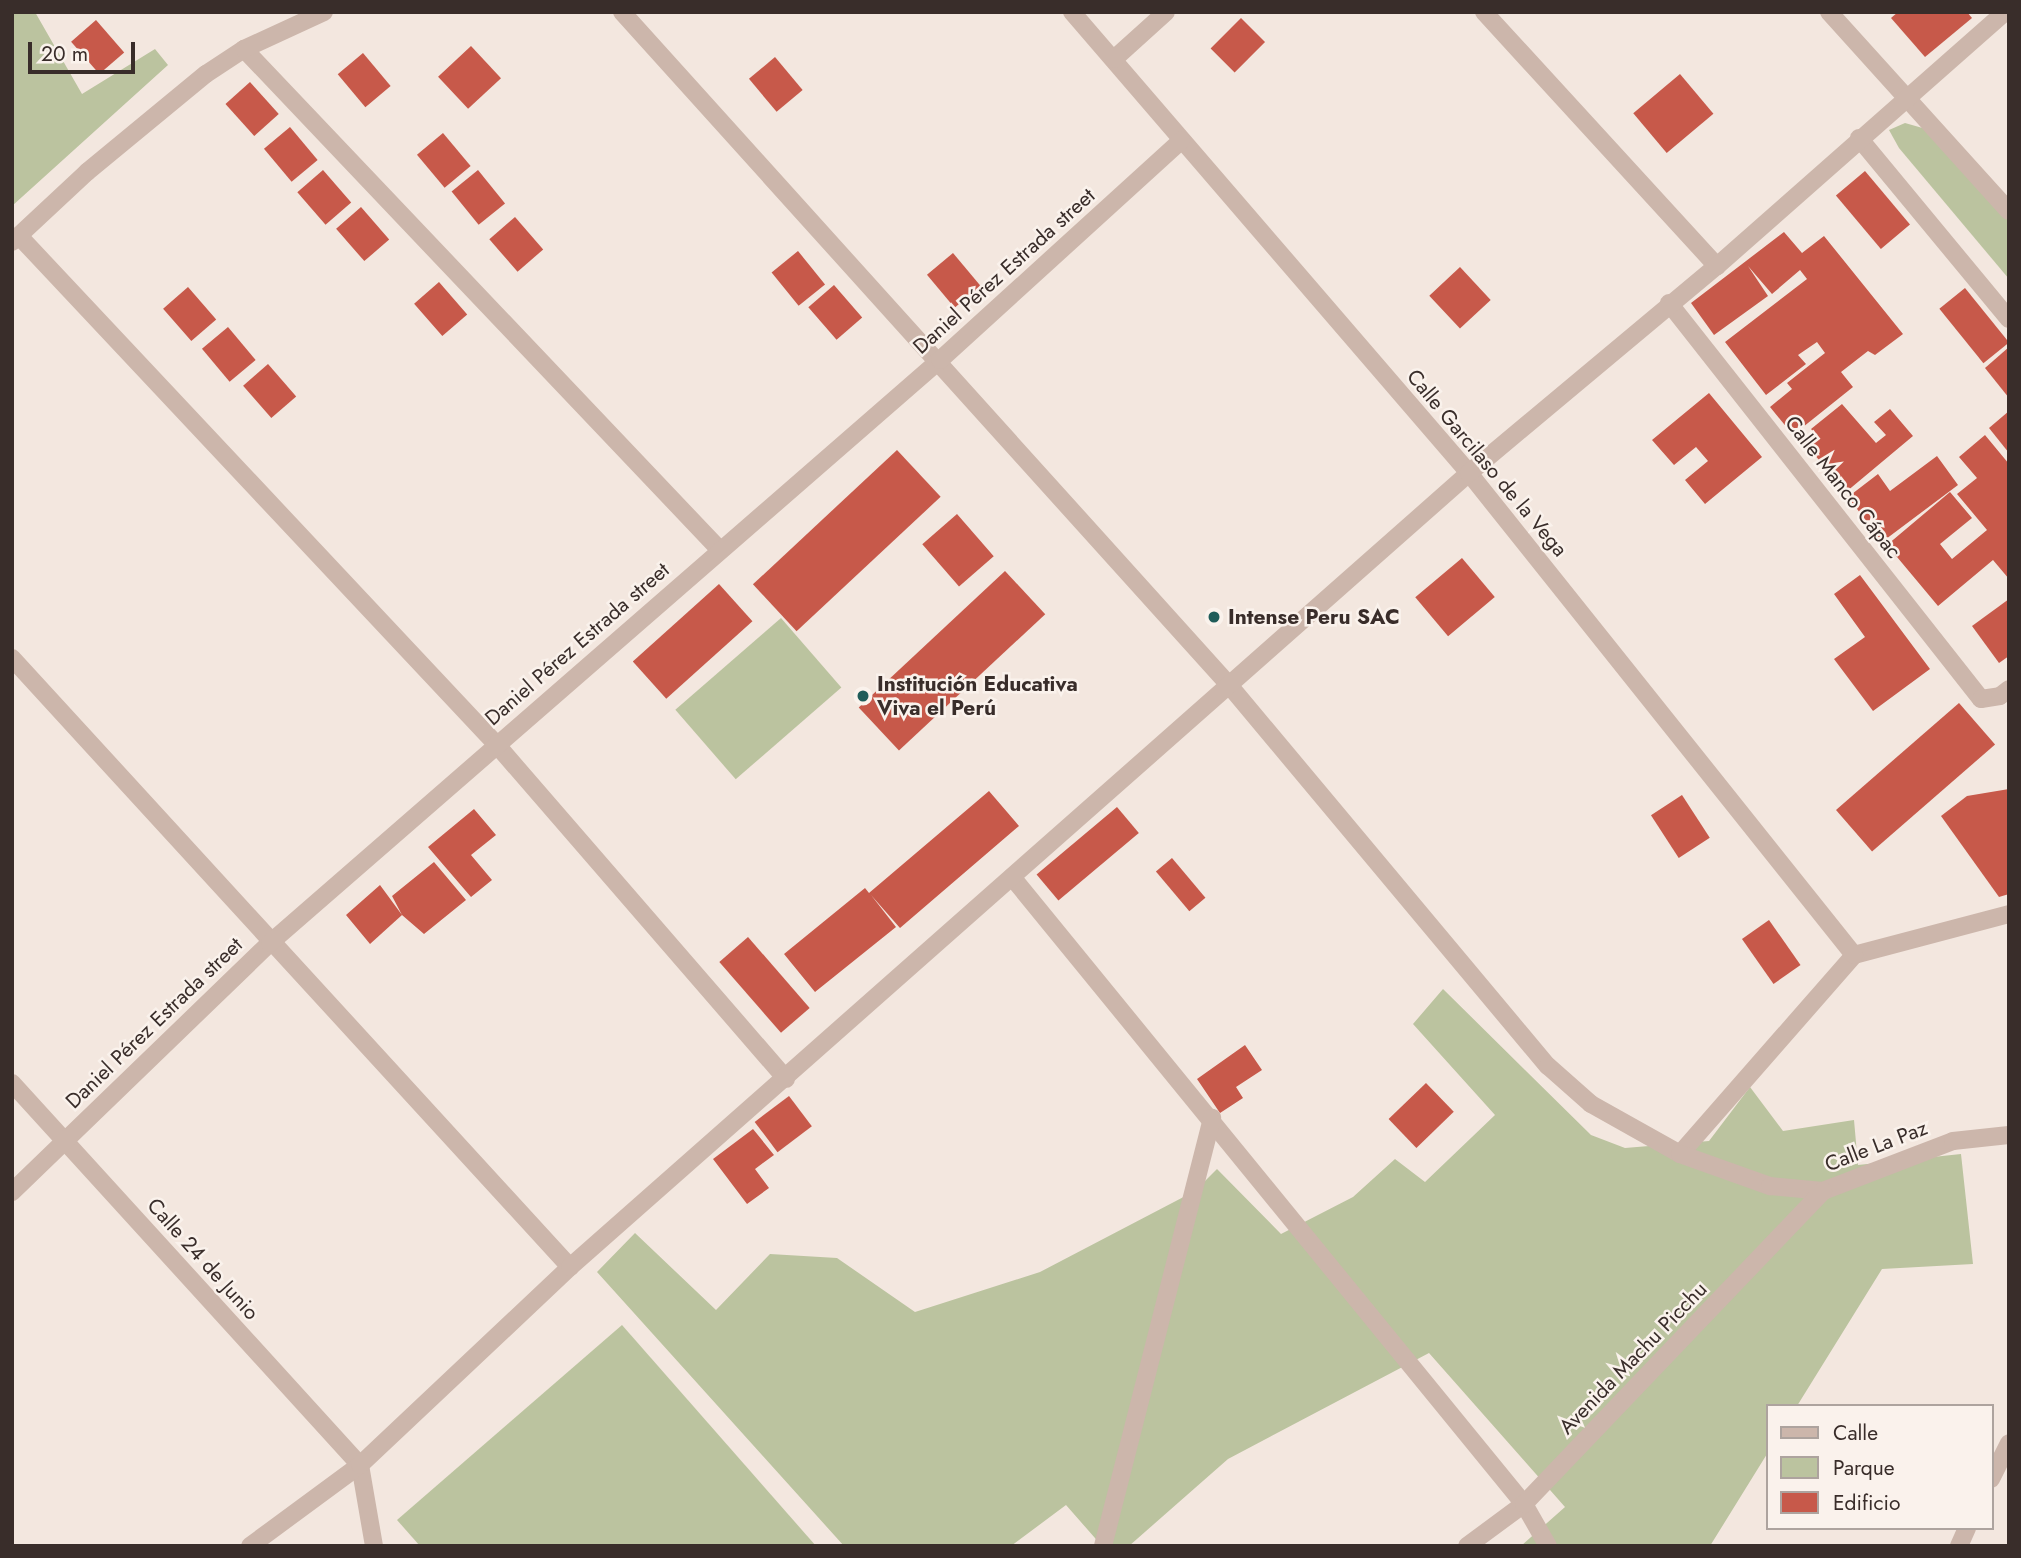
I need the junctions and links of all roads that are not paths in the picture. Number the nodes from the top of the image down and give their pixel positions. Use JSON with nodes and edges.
{"nodes":[{"id":1,"x":324,"y":12,"type":"edge"},
{"id":2,"x":622,"y":12,"type":"edge"},
{"id":3,"x":1072,"y":12,"type":"edge"},
{"id":4,"x":1167,"y":12,"type":"edge"},
{"id":5,"x":1484,"y":12,"type":"edge"},
{"id":6,"x":1829,"y":12,"type":"edge"},
{"id":7,"x":2004,"y":12,"type":"edge"},
{"id":8,"x":244,"y":49,"type":"junction"},
{"id":9,"x":1114,"y":59,"type":"junction"},
{"id":10,"x":1905,"y":98,"type":"junction"},
{"id":11,"x":1859,"y":138,"type":"junction"},
{"id":12,"x":1181,"y":141,"type":"junction"},
{"id":13,"x":2009,"y":211,"type":"edge"},
{"id":14,"x":16,"y":239,"type":"edge"},
{"id":15,"x":1717,"y":266,"type":"junction"},
{"id":16,"x":1669,"y":303,"type":"junction"},
{"id":17,"x":2009,"y":319,"type":"edge"},
{"id":18,"x":940,"y":360,"type":"junction"},
{"id":19,"x":1469,"y":473,"type":"junction"},
{"id":20,"x":720,"y":550,"type":"junction"},
{"id":21,"x":12,"y":658,"type":"edge"},
{"id":22,"x":1229,"y":685,"type":"junction"},
{"id":23,"x":2009,"y":689,"type":"edge"},
{"id":24,"x":496,"y":744,"type":"junction"},
{"id":25,"x":1012,"y":877,"type":"junction"},
{"id":26,"x":2009,"y":914,"type":"edge"},
{"id":27,"x":270,"y":943,"type":"junction"},
{"id":28,"x":1854,"y":955,"type":"junction"},
{"id":29,"x":786,"y":1079,"type":"junction"},
{"id":30,"x":12,"y":1083,"type":"edge"},
{"id":31,"x":1212,"y":1118,"type":"junction"},
{"id":32,"x":2009,"y":1135,"type":"edge"},
{"id":33,"x":64,"y":1140,"type":"junction"},
{"id":34,"x":1680,"y":1154,"type":"junction"},
{"id":35,"x":1823,"y":1191,"type":"junction"},
{"id":36,"x":12,"y":1192,"type":"edge"},
{"id":37,"x":570,"y":1267,"type":"junction"},
{"id":38,"x":2009,"y":1443,"type":"edge"},
{"id":39,"x":360,"y":1465,"type":"junction"},
{"id":40,"x":1993,"y":1475,"type":"edge"},
{"id":41,"x":1524,"y":1504,"type":"junction"},
{"id":42,"x":1966,"y":1530,"type":"edge"},
{"id":43,"x":250,"y":1546,"type":"edge"},
{"id":44,"x":374,"y":1546,"type":"edge"},
{"id":45,"x":1103,"y":1546,"type":"edge"},
{"id":46,"x":1467,"y":1546,"type":"edge"},
{"id":47,"x":1548,"y":1546,"type":"edge"},
{"id":48,"x":1959,"y":1546,"type":"edge"}],
"edges":[{"from":1,"to":8,"type":"street"},
{"from":2,"to":18,"type":"street","name":"Calle La Paz"},
{"from":3,"to":9,"type":"street","name":"Calle Garcilaso de la Vega"},
{"from":4,"to":9,"type":"street"},
{"from":5,"to":15,"type":"street"},
{"from":6,"to":10,"type":"street"},
{"from":7,"to":10,"type":"street"},
{"from":8,"to":14,"type":"street"},
{"from":8,"to":20,"type":"street"},
{"from":9,"to":12,"type":"street","name":"Calle Garcilaso de la Vega"},
{"from":10,"to":11,"type":"street"},
{"from":10,"to":13,"type":"street"},
{"from":11,"to":15,"type":"street"},
{"from":11,"to":17,"type":"street"},
{"from":12,"to":18,"type":"street","name":"Daniel Pérez Estrada street"},
{"from":12,"to":19,"type":"street","name":"Calle Garcilaso de la Vega"},
{"from":14,"to":24,"type":"street"},
{"from":15,"to":16,"type":"street"},
{"from":16,"to":19,"type":"street"},
{"from":16,"to":23,"type":"street","name":"Calle Manco Cápac"},
{"from":18,"to":20,"type":"street","name":"Daniel Pérez Estrada street"},
{"from":18,"to":22,"type":"street","name":"Calle La Paz"},
{"from":19,"to":22,"type":"street"},
{"from":19,"to":28,"type":"street","name":"Calle Garcilaso de la Vega"},
{"from":20,"to":24,"type":"street","name":"Daniel Pérez Estrada street"},
{"from":21,"to":27,"type":"street"},
{"from":22,"to":25,"type":"street"},
{"from":22,"to":34,"type":"street","name":"Calle La Paz"},
{"from":24,"to":27,"type":"street","name":"Daniel Pérez Estrada street"},
{"from":24,"to":29,"type":"street"},
{"from":25,"to":29,"type":"street"},
{"from":25,"to":31,"type":"street"},
{"from":26,"to":28,"type":"street"},
{"from":27,"to":33,"type":"street","name":"Daniel Pérez Estrada street"},
{"from":27,"to":37,"type":"street"},
{"from":28,"to":34,"type":"street"},
{"from":29,"to":37,"type":"street"},
{"from":30,"to":33,"type":"street","name":"Calle 24 de Junio"},
{"from":31,"to":41,"type":"street"},
{"from":31,"to":45,"type":"street"},
{"from":32,"to":35,"type":"street","name":"Calle La Paz"},
{"from":33,"to":36,"type":"street","name":"Daniel Pérez Estrada street"},
{"from":33,"to":39,"type":"street","name":"Calle 24 de Junio"},
{"from":34,"to":35,"type":"street","name":"Calle La Paz"},
{"from":35,"to":41,"type":"street","name":"Avenida Machu Picchu"},
{"from":37,"to":39,"type":"street"},
{"from":38,"to":40,"type":"street"},
{"from":39,"to":43,"type":"street"},
{"from":39,"to":44,"type":"street"},
{"from":41,"to":46,"type":"street","name":"Avenida Machu Picchu"},
{"from":41,"to":47,"type":"street"},
{"from":42,"to":48,"type":"street"}]}
